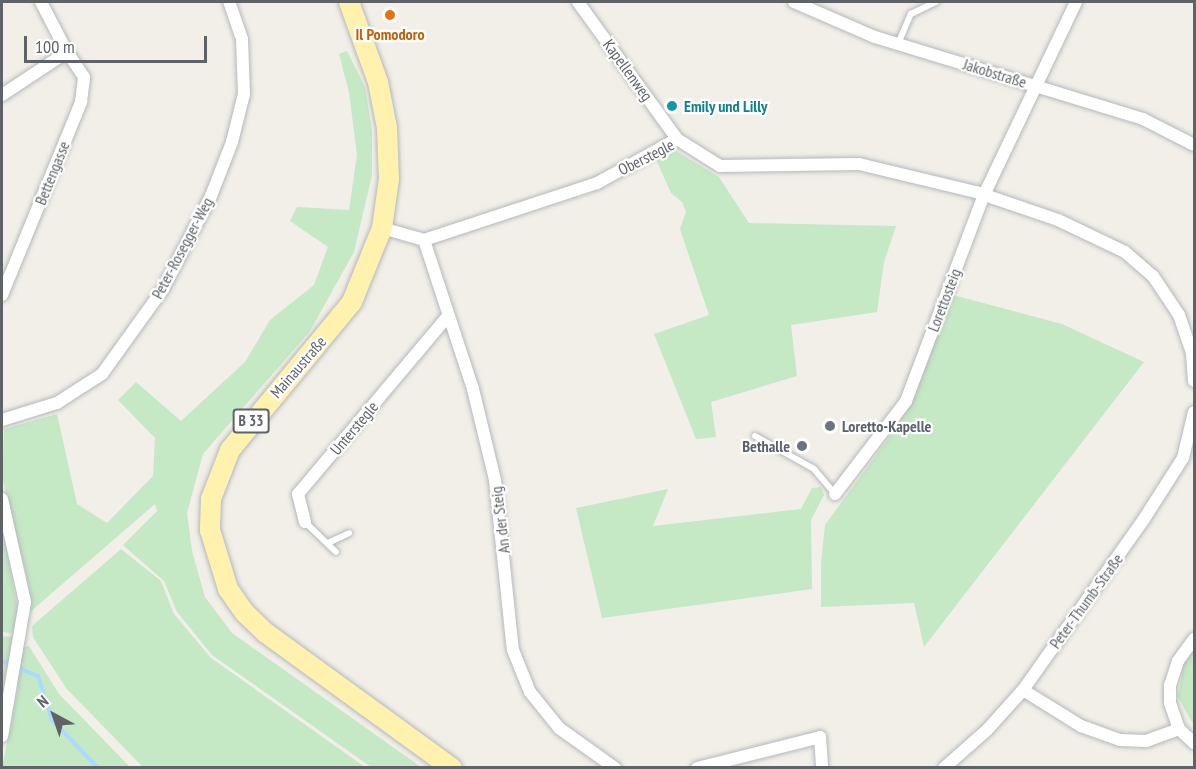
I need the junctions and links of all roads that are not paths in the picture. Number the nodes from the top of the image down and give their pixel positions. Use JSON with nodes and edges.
{"nodes":[{"id":1,"x":41,"y":2,"type":"edge"},
{"id":2,"x":229,"y":2,"type":"edge"},
{"id":3,"x":349,"y":2,"type":"edge"},
{"id":4,"x":578,"y":2,"type":"edge"},
{"id":5,"x":794,"y":2,"type":"edge"},
{"id":6,"x":936,"y":2,"type":"edge"},
{"id":7,"x":1076,"y":2,"type":"edge"},
{"id":8,"x":898,"y":44,"type":"junction"},
{"id":9,"x":67,"y":52,"type":"junction"},
{"id":10,"x":1034,"y":84,"type":"junction"},
{"id":11,"x":2,"y":95,"type":"edge"},
{"id":12,"x":677,"y":139,"type":"junction"},
{"id":13,"x":1194,"y":145,"type":"edge"},
{"id":14,"x":984,"y":195,"type":"junction"},
{"id":15,"x":382,"y":228,"type":"junction"},
{"id":16,"x":424,"y":240,"type":"junction"},
{"id":17,"x":2,"y":295,"type":"edge"},
{"id":18,"x":448,"y":316,"type":"junction"},
{"id":19,"x":1194,"y":381,"type":"edge"},
{"id":20,"x":1194,"y":412,"type":"edge"},
{"id":21,"x":2,"y":420,"type":"edge"},
{"id":22,"x":755,"y":436,"type":"dead end"},
{"id":23,"x":835,"y":494,"type":"joint"},
{"id":24,"x":2,"y":500,"type":"edge"},
{"id":25,"x":305,"y":522,"type":"joint"},
{"id":26,"x":349,"y":533,"type":"dead end"},
{"id":27,"x":330,"y":542,"type":"junction"},
{"id":28,"x":336,"y":552,"type":"dead end"},
{"id":29,"x":1194,"y":639,"type":"edge"},
{"id":30,"x":1023,"y":690,"type":"junction"},
{"id":31,"x":1179,"y":729,"type":"junction"},
{"id":32,"x":2,"y":736,"type":"edge"},
{"id":33,"x":1194,"y":743,"type":"edge"},
{"id":34,"x":947,"y":767,"type":"edge"},
{"id":35,"x":452,"y":768,"type":"edge"},
{"id":36,"x":615,"y":768,"type":"edge"},
{"id":37,"x":697,"y":768,"type":"edge"},
{"id":38,"x":822,"y":768,"type":"edge"}],
"edges":[{"from":1,"to":9,"type":"street","name":"Bettengasse"},
{"from":2,"to":21,"type":"street","name":"Peter-Rosegger-Weg"},
{"from":3,"to":15,"type":"main road","name":"Mainaustraße","number":"B 33"},
{"from":4,"to":12,"type":"street","name":"Kapellenweg"},
{"from":5,"to":8,"type":"street","name":"Jakobstraße"},
{"from":6,"to":8,"type":"lane"},
{"from":7,"to":10,"type":"street","name":"Lorettosteig"},
{"from":8,"to":10,"type":"street","name":"Jakobstraße"},
{"from":9,"to":11,"type":"street"},
{"from":9,"to":17,"type":"street","name":"Bettengasse"},
{"from":10,"to":13,"type":"street","name":"Jakobstraße"},
{"from":10,"to":14,"type":"street","name":"Lorettosteig"},
{"from":12,"to":14,"type":"street","name":"Oberstegle"},
{"from":12,"to":16,"type":"street","name":"Oberstegle"},
{"from":14,"to":19,"type":"street"},
{"from":14,"to":23,"type":"street","name":"Lorettosteig"},
{"from":15,"to":16,"type":"street"},
{"from":15,"to":35,"type":"main road","name":"Mainaustraße","number":"B 33"},
{"from":16,"to":18,"type":"street","name":"An der Steig"},
{"from":18,"to":25,"type":"street","name":"Unterstegle"},
{"from":18,"to":36,"type":"street","name":"An der Steig"},
{"from":20,"to":30,"type":"street","name":"Peter-Thumb-Straße"},
{"from":22,"to":23,"type":"lane","name":"Lorettosteig"},
{"from":24,"to":32,"type":"street"},
{"from":25,"to":27,"type":"lane","name":"Unterstegle"},
{"from":26,"to":27,"type":"lane"},
{"from":27,"to":28,"type":"lane","name":"Unterstegle"},
{"from":29,"to":31,"type":"street"},
{"from":30,"to":31,"type":"street"},
{"from":30,"to":34,"type":"street","name":"Peter-Thumb-Straße"},
{"from":31,"to":33,"type":"street"},
{"from":37,"to":38,"type":"street"}]}
